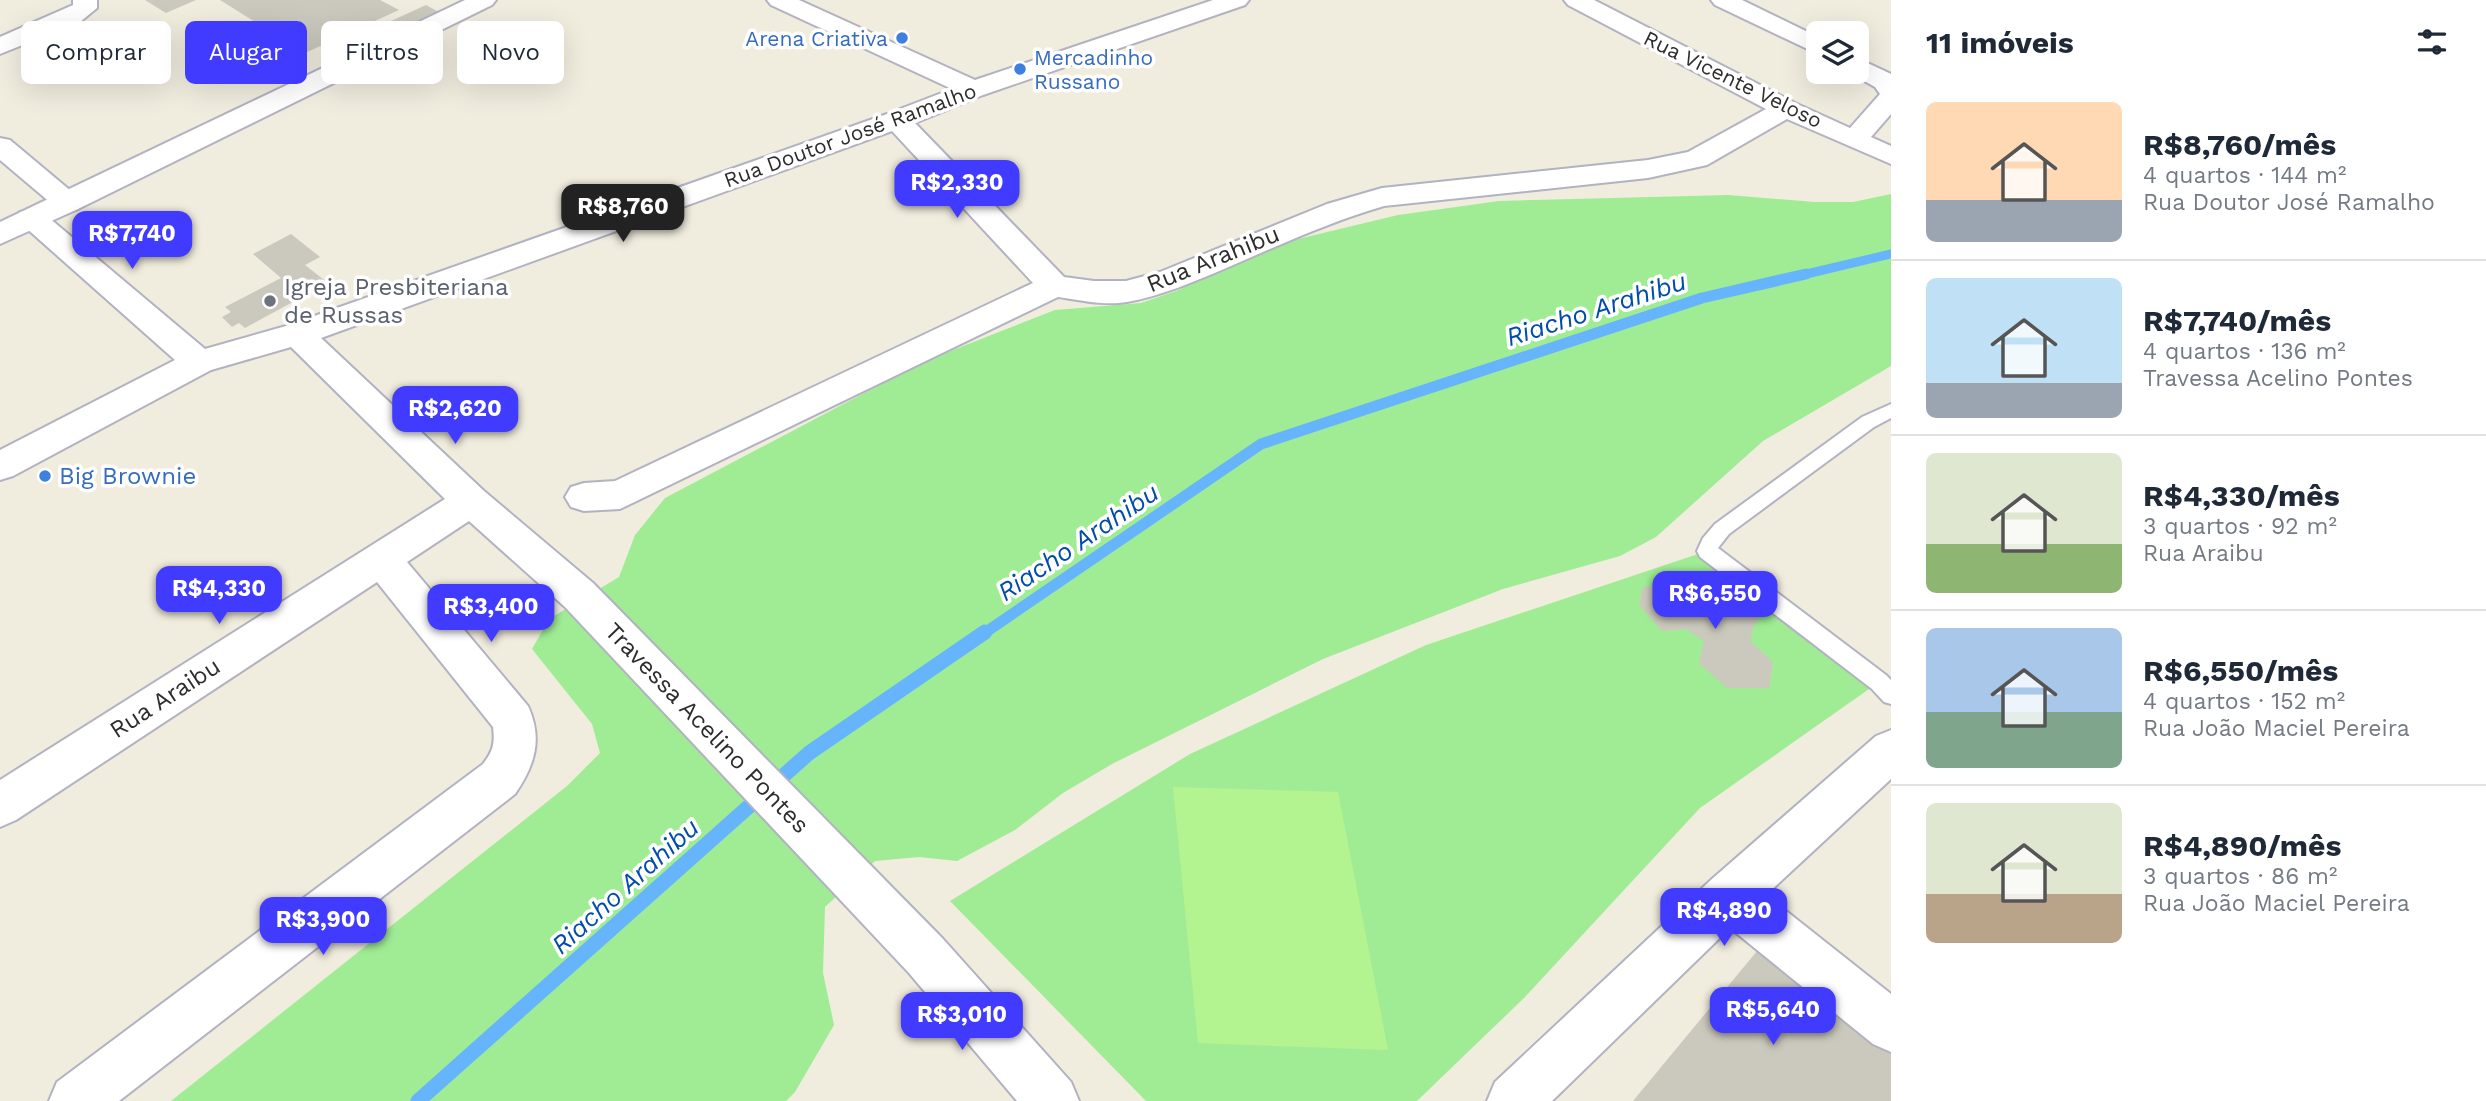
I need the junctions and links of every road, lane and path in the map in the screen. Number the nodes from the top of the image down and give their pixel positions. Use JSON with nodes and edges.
{"nodes":[{"id":1,"x":484,"y":0,"type":"edge"},
{"id":2,"x":779,"y":0,"type":"edge"},
{"id":3,"x":1237,"y":0,"type":"edge"},
{"id":4,"x":1576,"y":0,"type":"edge"},
{"id":5,"x":1723,"y":0,"type":"edge"},
{"id":6,"x":85,"y":4,"type":"edge"},
{"id":7,"x":1806,"y":41,"type":"edge"},
{"id":8,"x":0,"y":46,"type":"edge"},
{"id":9,"x":1869,"y":73,"type":"edge"},
{"id":10,"x":974,"y":89,"type":"junction"},
{"id":11,"x":1891,"y":94,"type":"edge"},
{"id":12,"x":1786,"y":109,"type":"junction"},
{"id":13,"x":897,"y":120,"type":"junction"},
{"id":14,"x":1856,"y":138,"type":"junction"},
{"id":15,"x":0,"y":146,"type":"edge"},
{"id":16,"x":1891,"y":156,"type":"edge"},
{"id":17,"x":68,"y":203,"type":"junction"},
{"id":18,"x":31,"y":219,"type":"junction"},
{"id":19,"x":0,"y":233,"type":"edge"},
{"id":20,"x":1054,"y":286,"type":"junction"},
{"id":21,"x":297,"y":334,"type":"junction"},
{"id":22,"x":199,"y":362,"type":"junction"},
{"id":23,"x":1891,"y":410,"type":"edge"},
{"id":24,"x":0,"y":466,"type":"edge"},
{"id":25,"x":584,"y":497,"type":"dead end"},
{"id":26,"x":471,"y":501,"type":"junction"},
{"id":27,"x":380,"y":558,"type":"junction"},
{"id":28,"x":1891,"y":695,"type":"edge"},
{"id":29,"x":1891,"y":750,"type":"edge"},
{"id":30,"x":0,"y":805,"type":"edge"},
{"id":31,"x":1729,"y":896,"type":"junction"},
{"id":32,"x":1891,"y":1026,"type":"edge"},
{"id":33,"x":76,"y":1101,"type":"edge"},
{"id":34,"x":1052,"y":1101,"type":"edge"},
{"id":35,"x":1514,"y":1101,"type":"edge"}],
"edges":[{"from":1,"to":17,"type":"street"},
{"from":2,"to":10,"type":"street"},
{"from":3,"to":10,"type":"street","name":"Rua Doutor José Ramalho"},
{"from":4,"to":12,"type":"street","name":"Rua Vicente Veloso"},
{"from":5,"to":7,"type":"street"},
{"from":6,"to":8,"type":"street"},
{"from":9,"to":11,"type":"street"},
{"from":10,"to":13,"type":"street","name":"Rua Doutor José Ramalho"},
{"from":11,"to":14,"type":"street"},
{"from":12,"to":14,"type":"street","name":"Rua Vicente Veloso"},
{"from":12,"to":20,"type":"street","name":"Rua Arahibu"},
{"from":13,"to":20,"type":"street"},
{"from":13,"to":21,"type":"street","name":"Rua Doutor José Ramalho"},
{"from":14,"to":16,"type":"street","name":"Rua Vicente Veloso"},
{"from":15,"to":17,"type":"street"},
{"from":17,"to":18,"type":"street"},
{"from":18,"to":19,"type":"street"},
{"from":18,"to":22,"type":"street"},
{"from":20,"to":25,"type":"street"},
{"from":21,"to":22,"type":"street","name":"Rua Doutor José Ramalho"},
{"from":21,"to":26,"type":"street","name":"Travessa Acelino Pontes"},
{"from":22,"to":24,"type":"street","name":"Rua Doutor José Ramalho"},
{"from":23,"to":28,"type":"lane"},
{"from":26,"to":27,"type":"street","name":"Rua Araibu"},
{"from":26,"to":34,"type":"street","name":"Travessa Acelino Pontes"},
{"from":27,"to":30,"type":"street","name":"Rua Araibu"},
{"from":27,"to":33,"type":"street"},
{"from":29,"to":31,"type":"street"},
{"from":31,"to":32,"type":"street"},
{"from":31,"to":35,"type":"street"}]}
